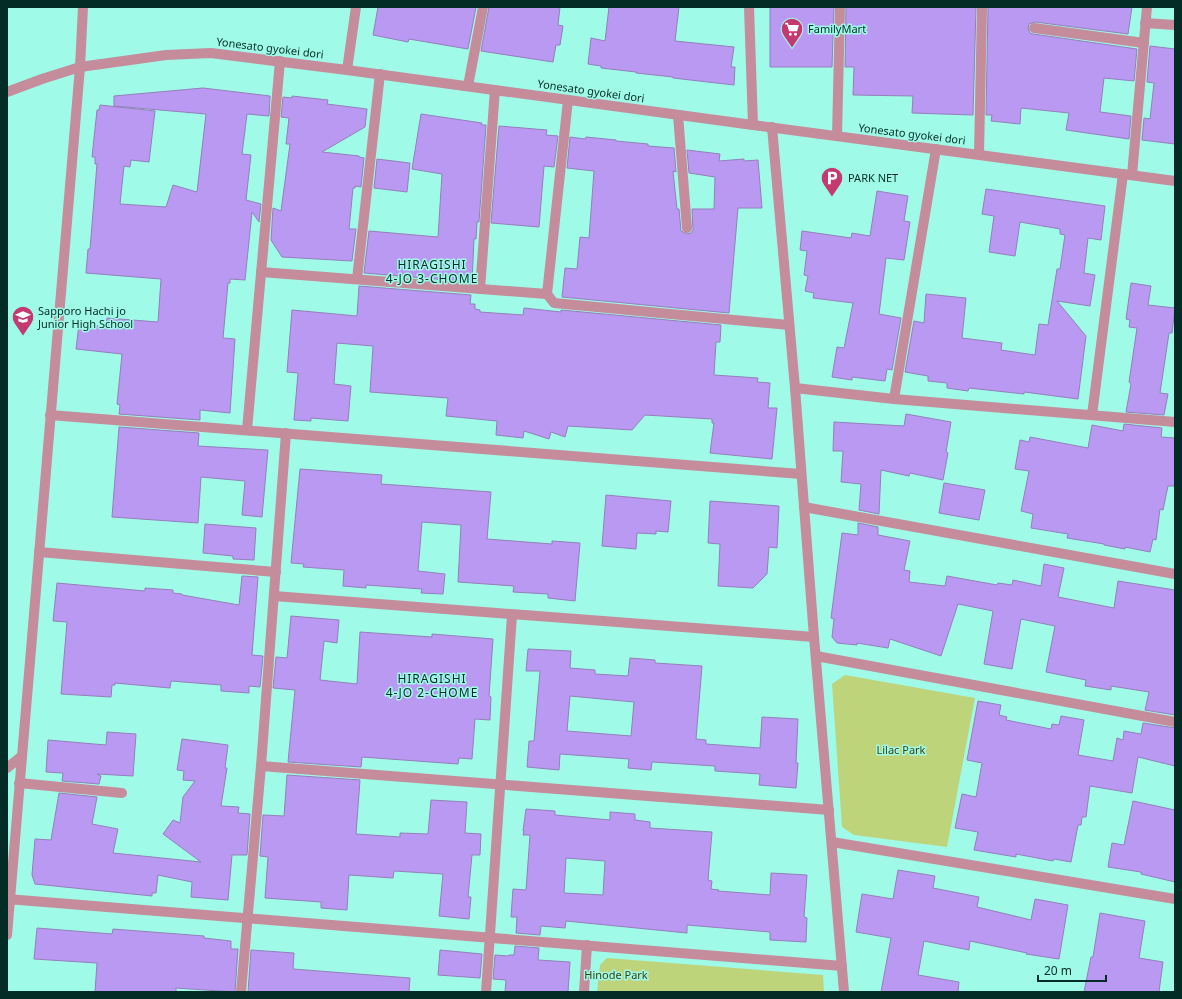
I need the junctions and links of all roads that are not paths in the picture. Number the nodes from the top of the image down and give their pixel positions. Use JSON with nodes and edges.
{"nodes":[{"id":1,"x":84,"y":7,"type":"edge"},
{"id":2,"x":356,"y":7,"type":"edge"},
{"id":3,"x":483,"y":7,"type":"edge"},
{"id":4,"x":749,"y":7,"type":"edge"},
{"id":5,"x":840,"y":7,"type":"edge"},
{"id":6,"x":982,"y":7,"type":"edge"},
{"id":7,"x":1147,"y":7,"type":"edge"},
{"id":8,"x":1145,"y":23,"type":"junction"},
{"id":9,"x":1175,"y":25,"type":"edge"},
{"id":10,"x":1034,"y":28,"type":"dead end"},
{"id":11,"x":1144,"y":43,"type":"junction"},
{"id":12,"x":280,"y":61,"type":"junction"},
{"id":13,"x":80,"y":67,"type":"junction"},
{"id":14,"x":347,"y":70,"type":"junction"},
{"id":15,"x":380,"y":74,"type":"junction"},
{"id":16,"x":468,"y":86,"type":"junction"},
{"id":17,"x":496,"y":90,"type":"junction"},
{"id":18,"x":7,"y":92,"type":"edge"},
{"id":19,"x":568,"y":100,"type":"junction"},
{"id":20,"x":678,"y":115,"type":"junction"},
{"id":21,"x":753,"y":125,"type":"junction"},
{"id":22,"x":772,"y":128,"type":"junction"},
{"id":23,"x":838,"y":136,"type":"junction"},
{"id":24,"x":936,"y":149,"type":"junction"},
{"id":25,"x":979,"y":154,"type":"junction"},
{"id":26,"x":1127,"y":175,"type":"junction"},
{"id":27,"x":1175,"y":181,"type":"edge"},
{"id":28,"x":686,"y":228,"type":"dead end"},
{"id":29,"x":261,"y":272,"type":"junction"},
{"id":30,"x":357,"y":279,"type":"junction"},
{"id":31,"x":480,"y":289,"type":"junction"},
{"id":32,"x":547,"y":294,"type":"junction"},
{"id":33,"x":789,"y":324,"type":"junction"},
{"id":34,"x":795,"y":388,"type":"junction"},
{"id":35,"x":894,"y":399,"type":"junction"},
{"id":36,"x":50,"y":415,"type":"junction"},
{"id":37,"x":1092,"y":416,"type":"junction"},
{"id":38,"x":1175,"y":422,"type":"edge"},
{"id":39,"x":247,"y":430,"type":"junction"},
{"id":40,"x":286,"y":433,"type":"junction"},
{"id":41,"x":801,"y":474,"type":"junction"},
{"id":42,"x":804,"y":507,"type":"junction"},
{"id":43,"x":39,"y":552,"type":"junction"},
{"id":44,"x":276,"y":572,"type":"junction"},
{"id":45,"x":1175,"y":574,"type":"edge"},
{"id":46,"x":274,"y":596,"type":"junction"},
{"id":47,"x":512,"y":615,"type":"junction"},
{"id":48,"x":814,"y":638,"type":"junction"},
{"id":49,"x":816,"y":656,"type":"junction"},
{"id":50,"x":1175,"y":722,"type":"edge"},
{"id":51,"x":22,"y":756,"type":"junction"},
{"id":52,"x":261,"y":766,"type":"junction"},
{"id":53,"x":7,"y":768,"type":"edge"},
{"id":54,"x":19,"y":783,"type":"junction"},
{"id":55,"x":500,"y":784,"type":"junction"},
{"id":56,"x":122,"y":793,"type":"dead end"},
{"id":57,"x":829,"y":810,"type":"junction"},
{"id":58,"x":832,"y":842,"type":"junction"},
{"id":59,"x":8,"y":899,"type":"edge"},
{"id":60,"x":1175,"y":899,"type":"edge"},
{"id":61,"x":247,"y":918,"type":"junction"},
{"id":62,"x":7,"y":935,"type":"edge"},
{"id":63,"x":490,"y":938,"type":"junction"},
{"id":64,"x":587,"y":946,"type":"junction"},
{"id":65,"x":842,"y":966,"type":"junction"},
{"id":66,"x":241,"y":992,"type":"edge"},
{"id":67,"x":486,"y":992,"type":"edge"},
{"id":68,"x":584,"y":992,"type":"edge"},
{"id":69,"x":844,"y":992,"type":"edge"}],
"edges":[{"from":1,"to":13,"type":"street"},
{"from":2,"to":14,"type":"street"},
{"from":3,"to":16,"type":"street"},
{"from":4,"to":21,"type":"street"},
{"from":5,"to":23,"type":"street"},
{"from":6,"to":25,"type":"street"},
{"from":7,"to":8,"type":"street"},
{"from":8,"to":9,"type":"street"},
{"from":8,"to":11,"type":"street"},
{"from":10,"to":11,"type":"street"},
{"from":11,"to":26,"type":"street"},
{"from":12,"to":13,"type":"street","name":"Yonesato gyokei dori"},
{"from":12,"to":14,"type":"street","name":"Yonesato gyokei dori"},
{"from":12,"to":29,"type":"street"},
{"from":13,"to":18,"type":"street","name":"Yonesato gyokei dori"},
{"from":13,"to":36,"type":"street"},
{"from":14,"to":15,"type":"street","name":"Yonesato gyokei dori"},
{"from":15,"to":16,"type":"street","name":"Yonesato gyokei dori"},
{"from":15,"to":30,"type":"street"},
{"from":16,"to":17,"type":"street","name":"Yonesato gyokei dori"},
{"from":17,"to":19,"type":"street","name":"Yonesato gyokei dori"},
{"from":17,"to":31,"type":"street"},
{"from":19,"to":20,"type":"street","name":"Yonesato gyokei dori"},
{"from":19,"to":32,"type":"street"},
{"from":20,"to":21,"type":"street","name":"Yonesato gyokei dori"},
{"from":20,"to":28,"type":"street"},
{"from":21,"to":22,"type":"street","name":"Yonesato gyokei dori"},
{"from":22,"to":23,"type":"street","name":"Yonesato gyokei dori"},
{"from":22,"to":33,"type":"street"},
{"from":23,"to":24,"type":"street","name":"Yonesato gyokei dori"},
{"from":24,"to":25,"type":"street","name":"Yonesato gyokei dori"},
{"from":24,"to":35,"type":"street"},
{"from":25,"to":26,"type":"street","name":"Yonesato gyokei dori"},
{"from":26,"to":27,"type":"street","name":"Yonesato gyokei dori"},
{"from":26,"to":37,"type":"street"},
{"from":29,"to":30,"type":"street"},
{"from":29,"to":39,"type":"street"},
{"from":30,"to":31,"type":"street"},
{"from":31,"to":32,"type":"street"},
{"from":32,"to":33,"type":"street"},
{"from":33,"to":34,"type":"street"},
{"from":34,"to":35,"type":"street"},
{"from":34,"to":41,"type":"street"},
{"from":35,"to":37,"type":"street"},
{"from":36,"to":39,"type":"street"},
{"from":36,"to":43,"type":"street"},
{"from":37,"to":38,"type":"street"},
{"from":39,"to":40,"type":"street"},
{"from":40,"to":41,"type":"street"},
{"from":40,"to":44,"type":"street"},
{"from":41,"to":42,"type":"street"},
{"from":42,"to":45,"type":"street"},
{"from":42,"to":48,"type":"street"},
{"from":43,"to":44,"type":"street"},
{"from":43,"to":51,"type":"street"},
{"from":44,"to":46,"type":"street"},
{"from":46,"to":47,"type":"street"},
{"from":46,"to":52,"type":"street"},
{"from":47,"to":48,"type":"street"},
{"from":47,"to":55,"type":"street"},
{"from":48,"to":49,"type":"street"},
{"from":49,"to":50,"type":"street"},
{"from":49,"to":57,"type":"street"},
{"from":51,"to":53,"type":"street"},
{"from":51,"to":54,"type":"street"},
{"from":52,"to":55,"type":"street"},
{"from":52,"to":61,"type":"street"},
{"from":54,"to":56,"type":"street"},
{"from":54,"to":59,"type":"street"},
{"from":55,"to":57,"type":"street"},
{"from":55,"to":63,"type":"street"},
{"from":57,"to":58,"type":"street"},
{"from":58,"to":60,"type":"street"},
{"from":58,"to":65,"type":"street"},
{"from":59,"to":61,"type":"street"},
{"from":59,"to":62,"type":"street"},
{"from":61,"to":63,"type":"street"},
{"from":61,"to":66,"type":"street"},
{"from":63,"to":64,"type":"street"},
{"from":63,"to":67,"type":"street"},
{"from":64,"to":65,"type":"street"},
{"from":64,"to":68,"type":"street"},
{"from":65,"to":69,"type":"street"}]}
